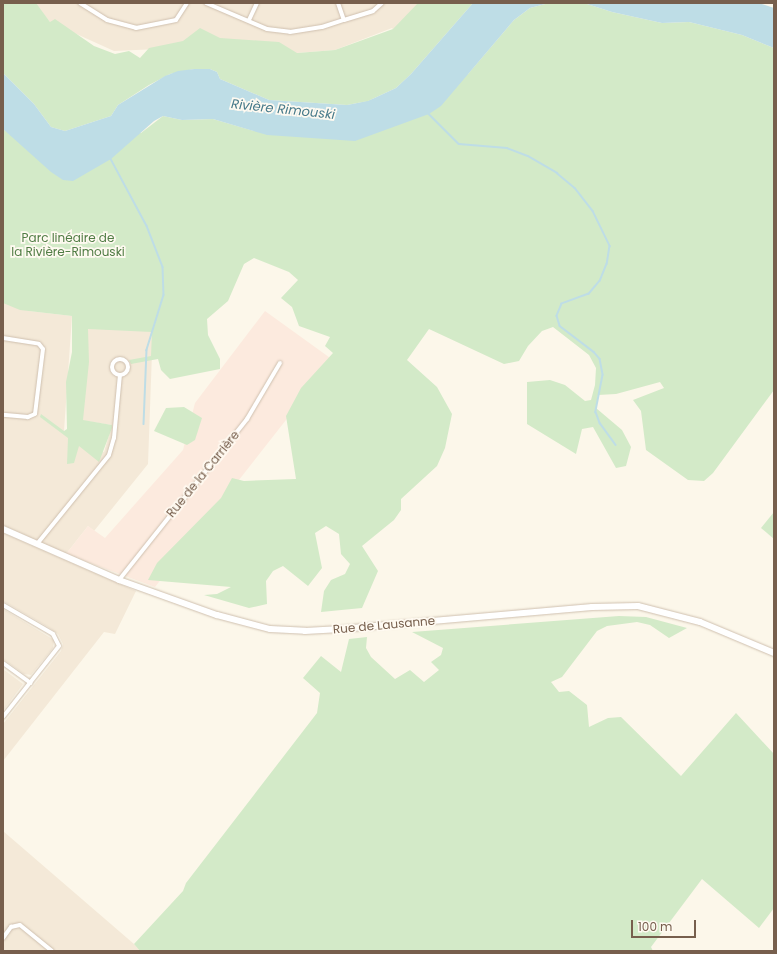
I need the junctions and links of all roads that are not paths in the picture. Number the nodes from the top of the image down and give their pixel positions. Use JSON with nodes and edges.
{"nodes":[{"id":1,"x":80,"y":3,"type":"edge"},
{"id":2,"x":187,"y":3,"type":"edge"},
{"id":3,"x":206,"y":3,"type":"edge"},
{"id":4,"x":257,"y":3,"type":"edge"},
{"id":5,"x":338,"y":3,"type":"edge"},
{"id":6,"x":382,"y":3,"type":"edge"},
{"id":7,"x":249,"y":20,"type":"junction"},
{"id":8,"x":344,"y":20,"type":"junction"},
{"id":9,"x":3,"y":338,"type":"edge"},
{"id":10,"x":280,"y":363,"type":"dead end"},
{"id":11,"x":120,"y":375,"type":"dead end"},
{"id":12,"x":3,"y":415,"type":"edge"},
{"id":13,"x":3,"y":529,"type":"edge"},
{"id":14,"x":37,"y":544,"type":"junction"},
{"id":15,"x":119,"y":580,"type":"junction"},
{"id":16,"x":3,"y":605,"type":"edge"},
{"id":17,"x":774,"y":653,"type":"edge"},
{"id":18,"x":3,"y":663,"type":"edge"},
{"id":19,"x":30,"y":683,"type":"junction"},
{"id":20,"x":3,"y":717,"type":"edge"},
{"id":21,"x":3,"y":938,"type":"edge"},
{"id":22,"x":52,"y":951,"type":"edge"}],
"edges":[{"from":1,"to":2,"type":"street"},
{"from":3,"to":7,"type":"street"},
{"from":4,"to":7,"type":"street"},
{"from":5,"to":8,"type":"street"},
{"from":6,"to":8,"type":"street"},
{"from":7,"to":8,"type":"street"},
{"from":9,"to":12,"type":"street"},
{"from":10,"to":15,"type":"street","name":"Rue de la Carrière"},
{"from":11,"to":14,"type":"street"},
{"from":13,"to":14,"type":"street","name":"Rue de Lausanne"},
{"from":14,"to":15,"type":"street","name":"Rue de Lausanne"},
{"from":15,"to":17,"type":"street","name":"Rue de Lausanne"},
{"from":16,"to":19,"type":"street"},
{"from":18,"to":19,"type":"street"},
{"from":19,"to":20,"type":"street"},
{"from":21,"to":22,"type":"street"}]}
